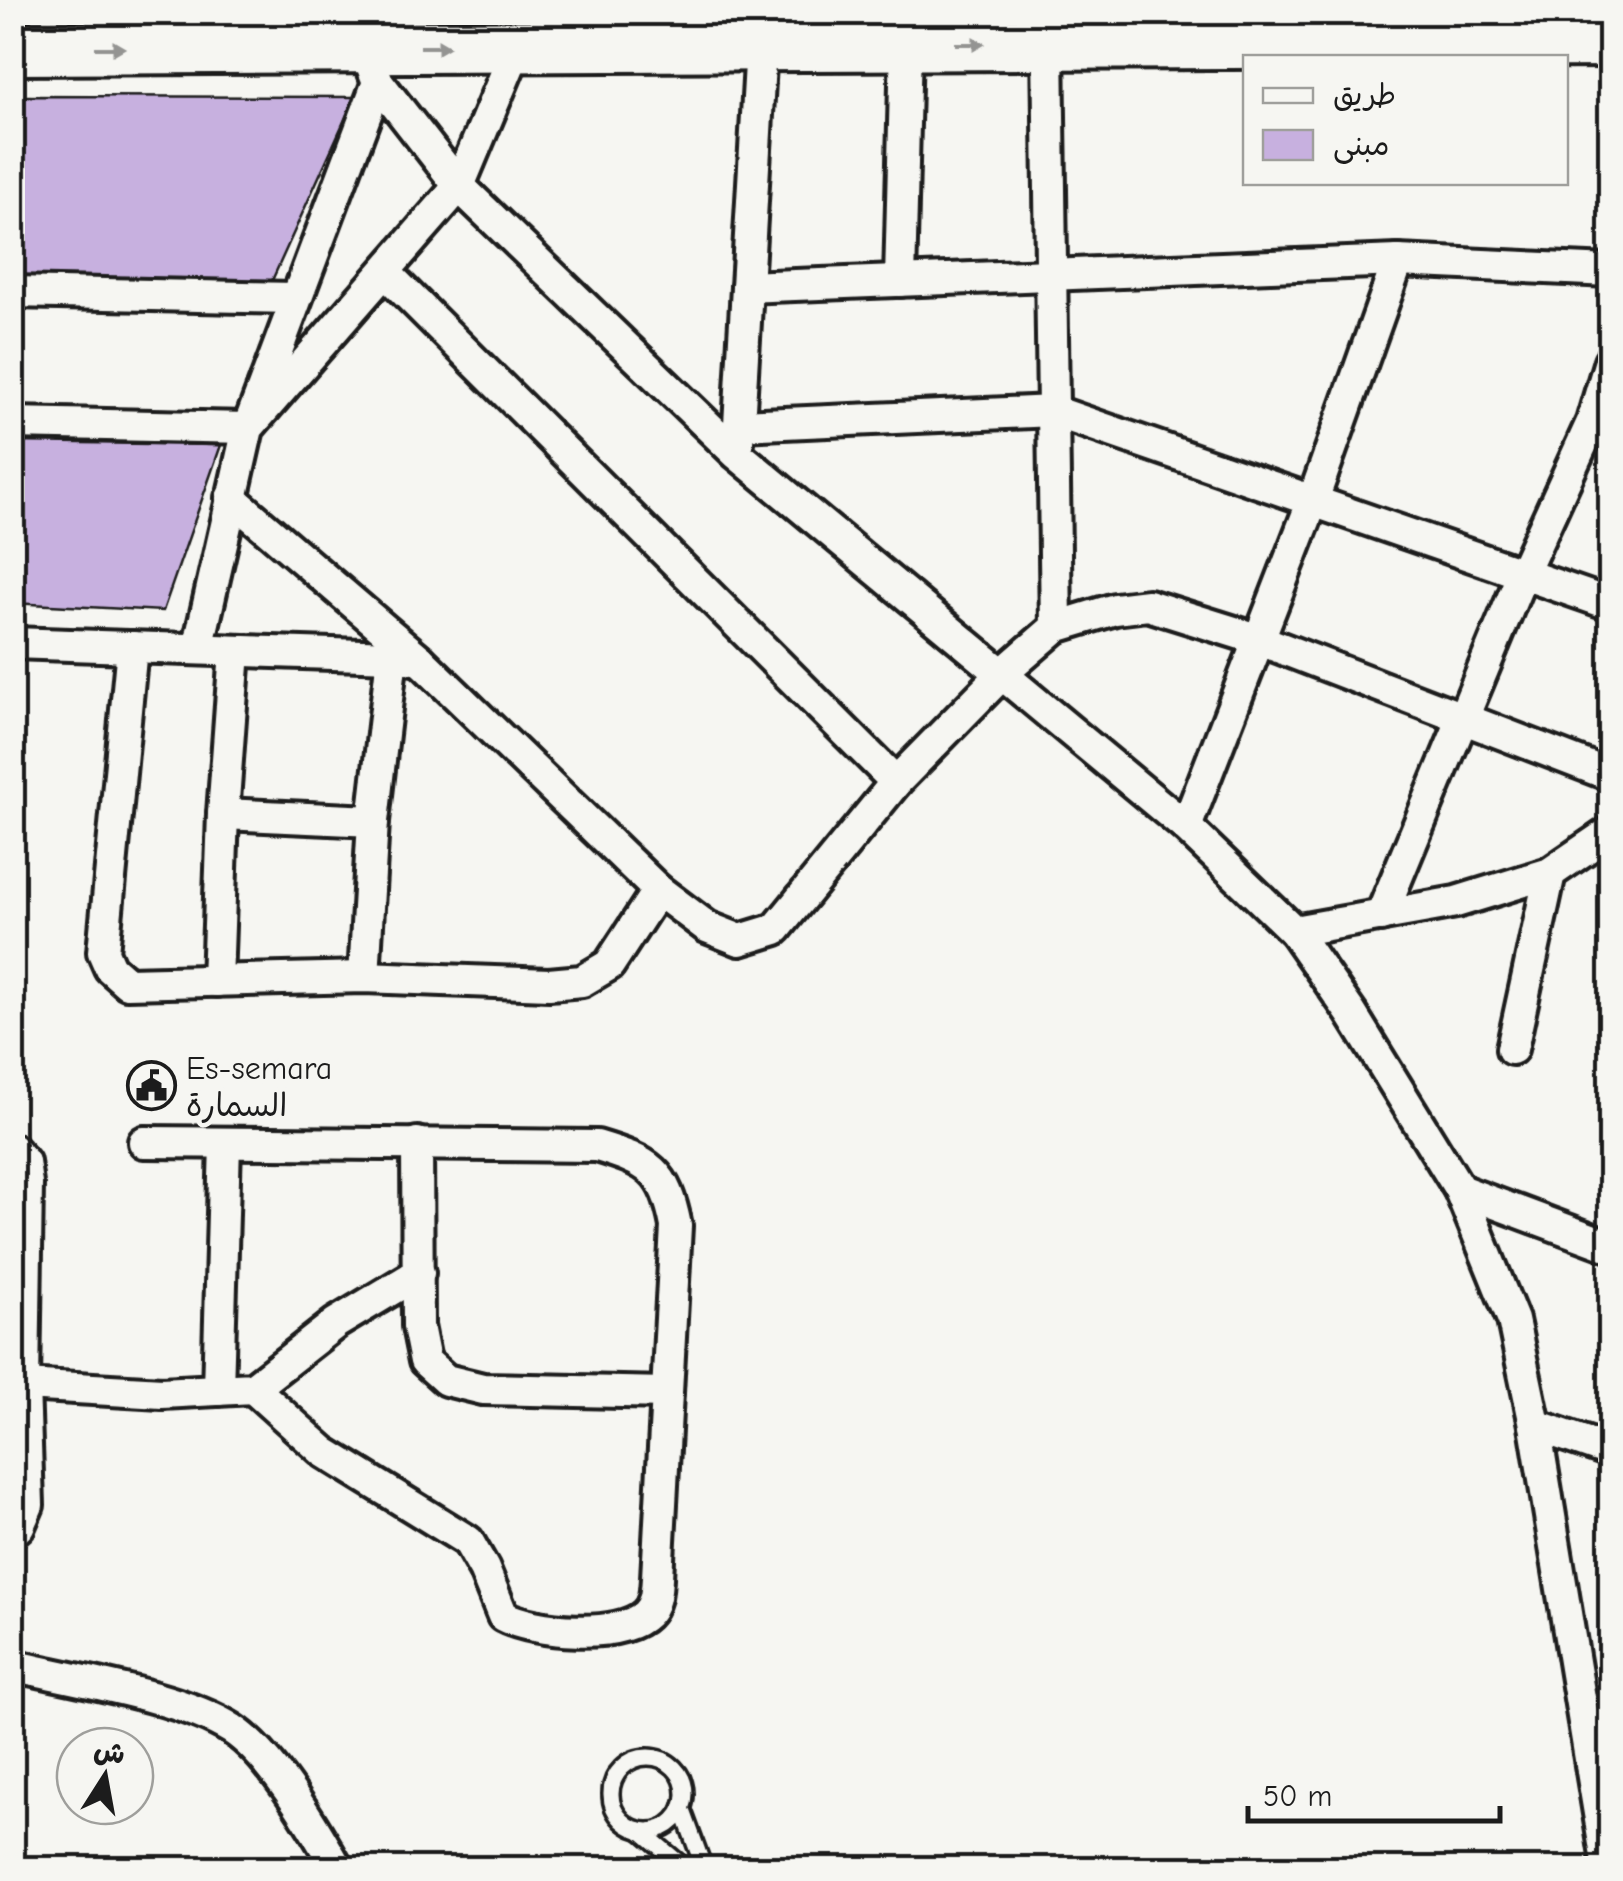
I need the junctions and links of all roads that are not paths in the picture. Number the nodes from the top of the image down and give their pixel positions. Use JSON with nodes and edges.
{"nodes":[{"id":1,"x":884,"y":34,"type":"edge"},
{"id":2,"x":1610,"y":40,"type":"edge"},
{"id":3,"x":1048,"y":44,"type":"junction"},
{"id":4,"x":761,"y":46,"type":"junction"},
{"id":5,"x":517,"y":47,"type":"junction"},
{"id":6,"x":12,"y":49,"type":"edge"},
{"id":7,"x":371,"y":64,"type":"junction"},
{"id":8,"x":459,"y":186,"type":"junction"},
{"id":9,"x":1398,"y":261,"type":"junction"},
{"id":10,"x":1610,"y":271,"type":"edge"},
{"id":11,"x":386,"y":273,"type":"junction"},
{"id":12,"x":1051,"y":275,"type":"junction"},
{"id":13,"x":900,"y":281,"type":"junction"},
{"id":14,"x":747,"y":288,"type":"junction"},
{"id":15,"x":12,"y":292,"type":"edge"},
{"id":16,"x":296,"y":298,"type":"junction"},
{"id":17,"x":1610,"y":361,"type":"edge"},
{"id":18,"x":1053,"y":410,"type":"junction"},
{"id":19,"x":12,"y":423,"type":"edge"},
{"id":20,"x":1601,"y":423,"type":"edge"},
{"id":21,"x":248,"y":428,"type":"junction"},
{"id":22,"x":738,"y":440,"type":"junction"},
{"id":23,"x":231,"y":498,"type":"junction"},
{"id":24,"x":1313,"y":500,"type":"junction"},
{"id":25,"x":1523,"y":573,"type":"junction"},
{"id":26,"x":1610,"y":604,"type":"edge"},
{"id":27,"x":1056,"y":626,"type":"junction"},
{"id":28,"x":1260,"y":640,"type":"junction"},
{"id":29,"x":12,"y":643,"type":"edge"},
{"id":30,"x":132,"y":647,"type":"junction"},
{"id":31,"x":198,"y":650,"type":"junction"},
{"id":32,"x":235,"y":651,"type":"junction"},
{"id":33,"x":406,"y":658,"type":"junction"},
{"id":34,"x":1004,"y":673,"type":"junction"},
{"id":35,"x":1464,"y":721,"type":"junction"},
{"id":36,"x":1610,"y":775,"type":"edge"},
{"id":37,"x":896,"y":782,"type":"junction"},
{"id":38,"x":223,"y":814,"type":"junction"},
{"id":39,"x":373,"y":821,"type":"junction"},
{"id":40,"x":1186,"y":826,"type":"junction"},
{"id":41,"x":1610,"y":832,"type":"edge"},
{"id":42,"x":1550,"y":873,"type":"junction"},
{"id":43,"x":658,"y":890,"type":"junction"},
{"id":44,"x":1381,"y":916,"type":"junction"},
{"id":45,"x":1294,"y":931,"type":"junction"},
{"id":46,"x":364,"y":977,"type":"junction"},
{"id":47,"x":217,"y":981,"type":"junction"},
{"id":48,"x":1512,"y":1049,"type":"dead end"},
{"id":49,"x":144,"y":1142,"type":"dead end"},
{"id":50,"x":225,"y":1143,"type":"junction"},
{"id":51,"x":418,"y":1143,"type":"junction"},
{"id":52,"x":12,"y":1149,"type":"edge"},
{"id":53,"x":1460,"y":1190,"type":"junction"},
{"id":54,"x":1610,"y":1246,"type":"edge"},
{"id":55,"x":419,"y":1272,"type":"junction"},
{"id":56,"x":24,"y":1385,"type":"junction"},
{"id":57,"x":253,"y":1388,"type":"junction"},
{"id":58,"x":218,"y":1390,"type":"junction"},
{"id":59,"x":666,"y":1393,"type":"junction"},
{"id":60,"x":1535,"y":1425,"type":"junction"},
{"id":61,"x":1610,"y":1451,"type":"edge"},
{"id":62,"x":12,"y":1532,"type":"edge"},
{"id":63,"x":12,"y":1665,"type":"edge"},
{"id":64,"x":682,"y":1808,"type":"junction"},
{"id":65,"x":640,"y":1830,"type":"junction"},
{"id":66,"x":337,"y":1868,"type":"edge"},
{"id":67,"x":686,"y":1868,"type":"edge"},
{"id":68,"x":704,"y":1868,"type":"edge"},
{"id":69,"x":1608,"y":1868,"type":"edge"}],
"edges":[{"from":1,"to":3,"type":"main road","one_way":true},
{"from":1,"to":4,"type":"main road"},
{"from":1,"to":13,"type":"street"},
{"from":2,"to":3,"type":"main road"},
{"from":3,"to":12,"type":"street"},
{"from":4,"to":5,"type":"main road"},
{"from":4,"to":14,"type":"street"},
{"from":7,"to":5,"type":"main road","one_way":true},
{"from":5,"to":8,"type":"street"},
{"from":6,"to":7,"type":"main road","one_way":true},
{"from":7,"to":8,"type":"street"},
{"from":7,"to":16,"type":"street"},
{"from":8,"to":11,"type":"street"},
{"from":8,"to":22,"type":"street"},
{"from":9,"to":10,"type":"street"},
{"from":9,"to":12,"type":"street"},
{"from":9,"to":24,"type":"street"},
{"from":11,"to":21,"type":"street"},
{"from":11,"to":37,"type":"street"},
{"from":12,"to":13,"type":"street"},
{"from":12,"to":18,"type":"street"},
{"from":13,"to":14,"type":"street"},
{"from":14,"to":22,"type":"street"},
{"from":15,"to":16,"type":"street"},
{"from":16,"to":21,"type":"street"},
{"from":17,"to":20,"type":"street"},
{"from":18,"to":22,"type":"street"},
{"from":18,"to":24,"type":"street"},
{"from":18,"to":27,"type":"street"},
{"from":19,"to":21,"type":"street"},
{"from":20,"to":25,"type":"street"},
{"from":21,"to":23,"type":"street"},
{"from":22,"to":34,"type":"street"},
{"from":23,"to":31,"type":"street"},
{"from":23,"to":33,"type":"street"},
{"from":24,"to":25,"type":"street"},
{"from":24,"to":28,"type":"street"},
{"from":25,"to":26,"type":"street"},
{"from":25,"to":35,"type":"street"},
{"from":27,"to":28,"type":"street"},
{"from":27,"to":34,"type":"street"},
{"from":28,"to":35,"type":"street"},
{"from":28,"to":40,"type":"street"},
{"from":29,"to":30,"type":"street"},
{"from":30,"to":31,"type":"street"},
{"from":30,"to":47,"type":"street"},
{"from":31,"to":32,"type":"street"},
{"from":32,"to":33,"type":"street"},
{"from":32,"to":38,"type":"street"},
{"from":33,"to":39,"type":"street"},
{"from":33,"to":43,"type":"street"},
{"from":34,"to":37,"type":"street"},
{"from":34,"to":40,"type":"street"},
{"from":35,"to":36,"type":"street"},
{"from":35,"to":44,"type":"street"},
{"from":37,"to":43,"type":"street"},
{"from":38,"to":39,"type":"street"},
{"from":38,"to":47,"type":"street"},
{"from":39,"to":46,"type":"street"},
{"from":40,"to":45,"type":"street"},
{"from":41,"to":42,"type":"street"},
{"from":42,"to":44,"type":"street"},
{"from":42,"to":48,"type":"street"},
{"from":43,"to":46,"type":"street"},
{"from":44,"to":45,"type":"street"},
{"from":45,"to":53,"type":"street"},
{"from":46,"to":47,"type":"street"},
{"from":49,"to":50,"type":"street"},
{"from":50,"to":51,"type":"street"},
{"from":50,"to":58,"type":"street"},
{"from":51,"to":55,"type":"street"},
{"from":51,"to":59,"type":"street"},
{"from":52,"to":56,"type":"street"},
{"from":53,"to":54,"type":"street"},
{"from":53,"to":60,"type":"street"},
{"from":55,"to":57,"type":"street"},
{"from":55,"to":59,"type":"street"},
{"from":56,"to":58,"type":"street"},
{"from":56,"to":62,"type":"street"},
{"from":57,"to":58,"type":"street"},
{"from":57,"to":59,"type":"street"},
{"from":60,"to":61,"type":"street"},
{"from":60,"to":69,"type":"street"},
{"from":63,"to":66,"type":"street"},
{"from":64,"to":65,"type":"lane"},
{"from":64,"to":65,"type":"lane"},
{"from":64,"to":68,"type":"lane"},
{"from":65,"to":67,"type":"lane"}]}
